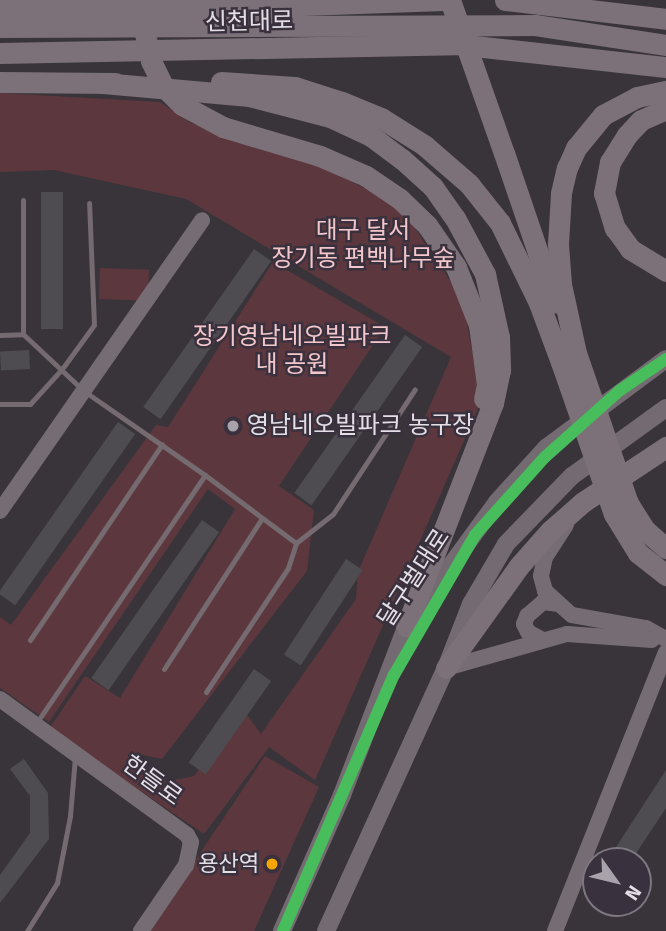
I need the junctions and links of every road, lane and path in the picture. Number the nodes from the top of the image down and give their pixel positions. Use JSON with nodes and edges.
{"nodes":[{"id":1,"x":147,"y":0,"type":"edge"},
{"id":2,"x":444,"y":0,"type":"edge"},
{"id":3,"x":450,"y":0,"type":"edge"},
{"id":4,"x":505,"y":0,"type":"edge"},
{"id":5,"x":0,"y":6,"type":"edge"},
{"id":6,"x":666,"y":19,"type":"edge"},
{"id":7,"x":0,"y":27,"type":"edge"},
{"id":8,"x":666,"y":45,"type":"edge"},
{"id":9,"x":0,"y":53,"type":"edge"},
{"id":10,"x":666,"y":67,"type":"edge"},
{"id":11,"x":0,"y":82,"type":"edge"},
{"id":12,"x":103,"y":83,"type":"junction"},
{"id":13,"x":666,"y":91,"type":"edge"},
{"id":14,"x":666,"y":108,"type":"edge"},
{"id":15,"x":23,"y":200,"type":"dead end"},
{"id":16,"x":89,"y":202,"type":"dead end"},
{"id":17,"x":202,"y":220,"type":"dead end"},
{"id":18,"x":666,"y":271,"type":"edge"},
{"id":19,"x":23,"y":334,"type":"junction"},
{"id":20,"x":0,"y":335,"type":"edge"},
{"id":21,"x":568,"y":358,"type":"junction"},
{"id":22,"x":666,"y":359,"type":"edge"},
{"id":23,"x":62,"y":369,"type":"junction"},
{"id":24,"x":415,"y":389,"type":"dead end"},
{"id":25,"x":84,"y":391,"type":"junction"},
{"id":26,"x":0,"y":404,"type":"edge"},
{"id":27,"x":666,"y":408,"type":"edge"},
{"id":28,"x":477,"y":440,"type":"junction"},
{"id":29,"x":162,"y":444,"type":"junction"},
{"id":30,"x":666,"y":447,"type":"edge"},
{"id":31,"x":205,"y":475,"type":"junction"},
{"id":32,"x":583,"y":502,"type":"junction"},
{"id":33,"x":621,"y":509,"type":"junction"},
{"id":34,"x":0,"y":511,"type":"edge"},
{"id":35,"x":262,"y":518,"type":"junction"},
{"id":36,"x":296,"y":543,"type":"junction"},
{"id":37,"x":666,"y":548,"type":"edge"},
{"id":38,"x":666,"y":575,"type":"edge"},
{"id":39,"x":559,"y":604,"type":"junction"},
{"id":40,"x":406,"y":627,"type":"junction"},
{"id":41,"x":30,"y":640,"type":"dead end"},
{"id":42,"x":543,"y":640,"type":"junction"},
{"id":43,"x":666,"y":640,"type":"edge"},
{"id":44,"x":666,"y":652,"type":"edge"},
{"id":45,"x":446,"y":668,"type":"junction"},
{"id":46,"x":164,"y":669,"type":"dead end"},
{"id":47,"x":206,"y":692,"type":"dead end"},
{"id":48,"x":0,"y":699,"type":"edge"},
{"id":49,"x":36,"y":724,"type":"junction"},
{"id":50,"x":75,"y":754,"type":"junction"},
{"id":51,"x":27,"y":931,"type":"edge"},
{"id":52,"x":141,"y":931,"type":"edge"},
{"id":53,"x":282,"y":931,"type":"edge"},
{"id":54,"x":326,"y":931,"type":"edge"},
{"id":55,"x":555,"y":931,"type":"edge"}],
"edges":[{"from":1,"to":28,"type":"highway","bridge":true},
{"from":2,"to":5,"type":"highway"},
{"from":3,"to":21,"type":"highway","bridge":true},
{"from":4,"to":6,"type":"highway"},
{"from":7,"to":8,"type":"highway"},
{"from":9,"to":10,"type":"highway","name":"신천대로"},
{"from":11,"to":12,"type":"highway"},
{"from":12,"to":21,"type":"highway"},
{"from":12,"to":28,"type":"highway"},
{"from":13,"to":21,"type":"highway"},
{"from":14,"to":18,"type":"highway"},
{"from":15,"to":19,"type":"lane"},
{"from":16,"to":23,"type":"lane"},
{"from":17,"to":25,"type":"street"},
{"from":19,"to":20,"type":"lane"},
{"from":19,"to":23,"type":"lane"},
{"from":21,"to":33,"type":"highway","bridge":true},
{"from":22,"to":40,"type":"main road","name":"달구벌대로"},
{"from":23,"to":25,"type":"lane"},
{"from":23,"to":26,"type":"lane"},
{"from":24,"to":36,"type":"lane"},
{"from":25,"to":29,"type":"lane"},
{"from":25,"to":34,"type":"street"},
{"from":27,"to":45,"type":"main road"},
{"from":28,"to":40,"type":"highway"},
{"from":29,"to":31,"type":"lane"},
{"from":29,"to":41,"type":"lane"},
{"from":30,"to":32,"type":"highway"},
{"from":31,"to":35,"type":"lane"},
{"from":31,"to":49,"type":"lane"},
{"from":32,"to":39,"type":"street"},
{"from":32,"to":45,"type":"highway"},
{"from":33,"to":37,"type":"highway"},
{"from":33,"to":38,"type":"highway"},
{"from":35,"to":36,"type":"lane"},
{"from":35,"to":46,"type":"lane"},
{"from":36,"to":47,"type":"lane"},
{"from":39,"to":42,"type":"street"},
{"from":39,"to":43,"type":"street"},
{"from":40,"to":53,"type":"main road","name":"달구벌대로"},
{"from":42,"to":43,"type":"street"},
{"from":42,"to":45,"type":"street"},
{"from":44,"to":55,"type":"street"},
{"from":45,"to":54,"type":"main road"},
{"from":48,"to":49,"type":"street","name":"한들로"},
{"from":49,"to":50,"type":"street","name":"한들로"},
{"from":50,"to":51,"type":"lane"},
{"from":50,"to":52,"type":"street","name":"한들로"}]}
